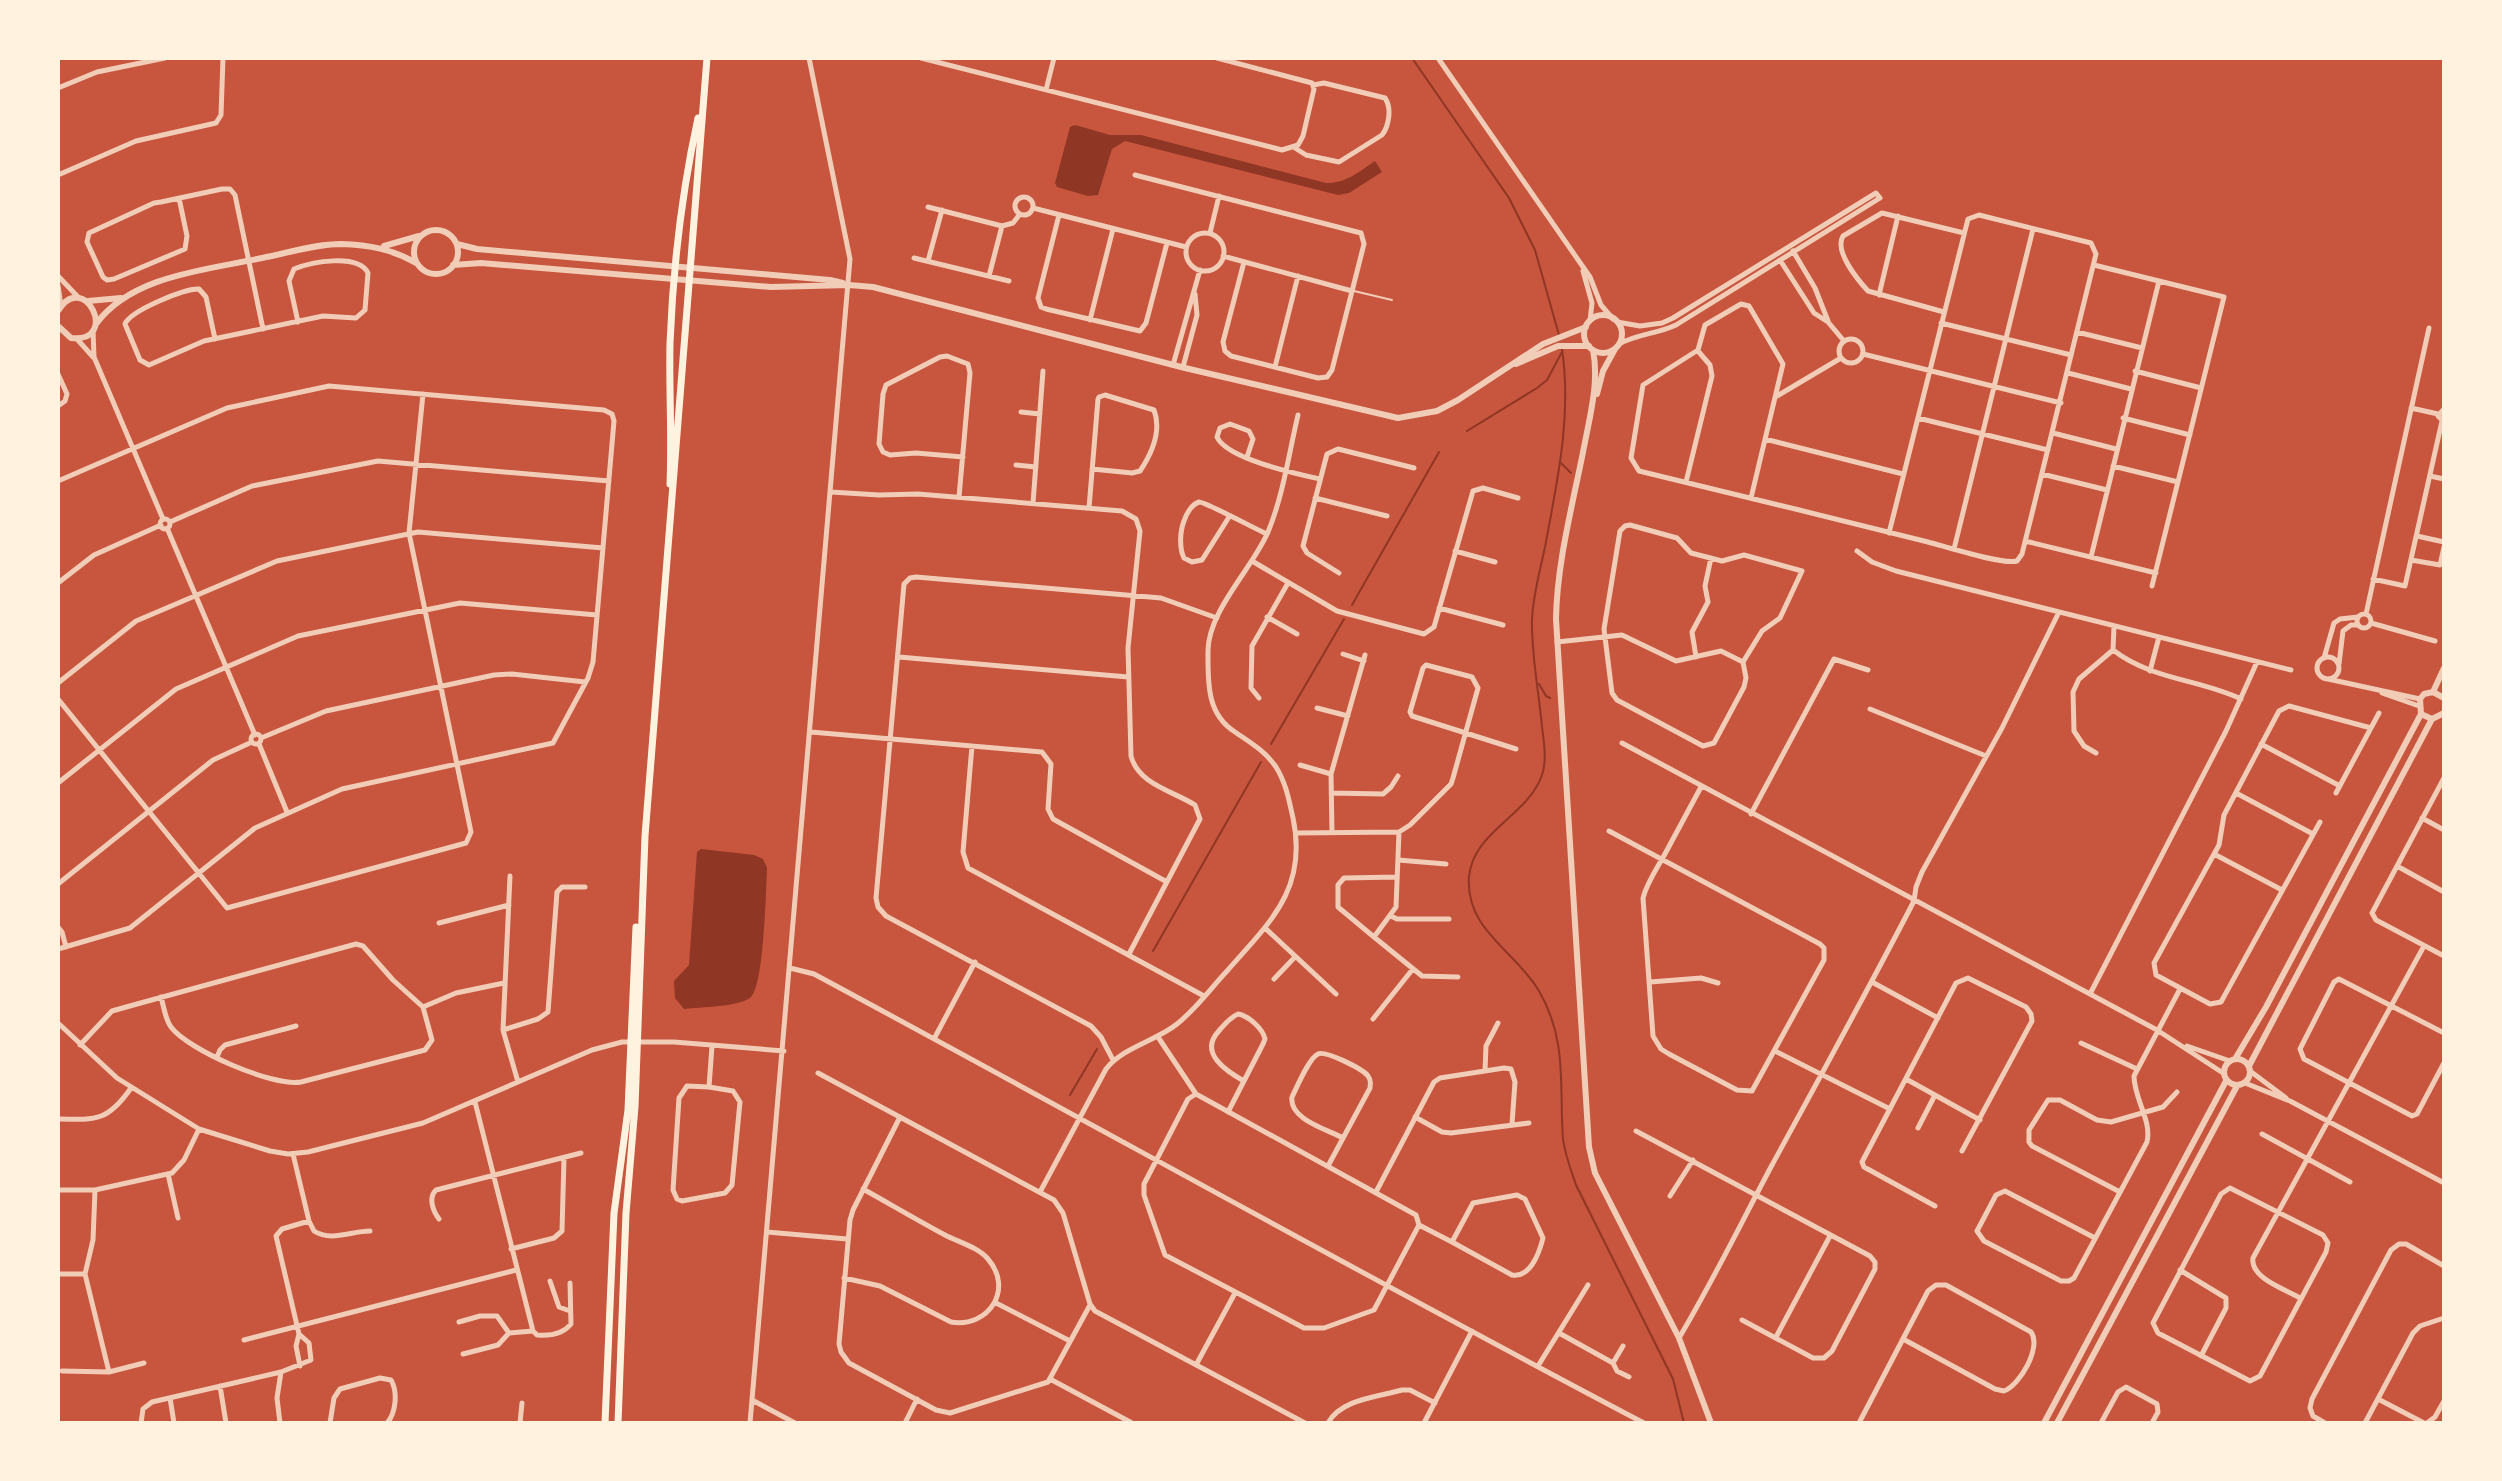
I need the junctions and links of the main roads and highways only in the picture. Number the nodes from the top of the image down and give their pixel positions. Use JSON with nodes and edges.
{"nodes":[{"id":1,"x":707,"y":58,"type":"edge"},
{"id":2,"x":704,"y":93,"type":"junction"},
{"id":3,"x":633,"y":1040,"type":"junction"},
{"id":4,"x":605,"y":1423,"type":"edge"},
{"id":5,"x":618,"y":1423,"type":"edge"}],
"edges":[{"from":1,"to":2,"type":"main road"},
{"from":2,"to":3,"type":"main road"},
{"from":2,"to":3,"type":"main road"},
{"from":3,"to":4,"type":"main road"},
{"from":3,"to":5,"type":"main road"}]}
